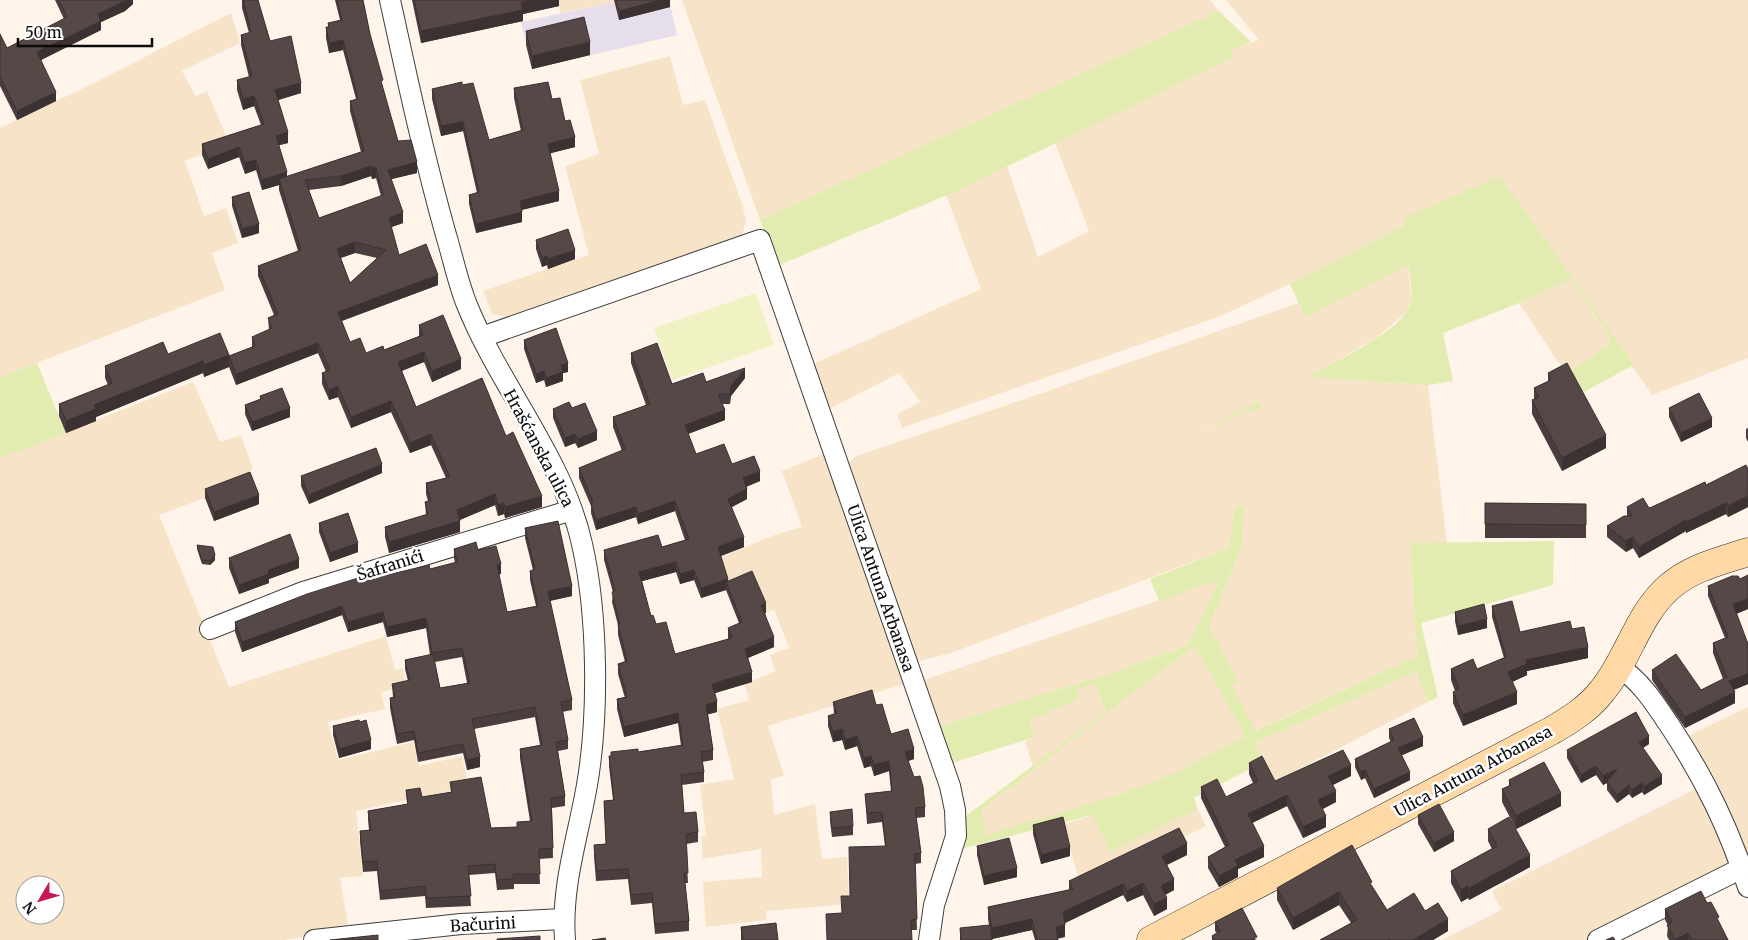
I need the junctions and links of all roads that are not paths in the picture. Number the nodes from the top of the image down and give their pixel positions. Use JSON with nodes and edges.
{"nodes":[{"id":1,"x":390,"y":0,"type":"edge"},
{"id":2,"x":482,"y":337,"type":"junction"},
{"id":3,"x":572,"y":510,"type":"junction"},
{"id":4,"x":1748,"y":552,"type":"edge"},
{"id":5,"x":210,"y":629,"type":"dead end"},
{"id":6,"x":1618,"y":666,"type":"junction"},
{"id":7,"x":1742,"y":868,"type":"junction"},
{"id":8,"x":1748,"y":887,"type":"edge"},
{"id":9,"x":563,"y":919,"type":"junction"},
{"id":10,"x":314,"y":940,"type":"edge"},
{"id":11,"x":564,"y":940,"type":"edge"},
{"id":12,"x":929,"y":940,"type":"edge"},
{"id":13,"x":1151,"y":940,"type":"edge"},
{"id":14,"x":1598,"y":940,"type":"edge"}],
"edges":[{"from":1,"to":2,"type":"street","name":"Hrašćanska ulica"},
{"from":2,"to":3,"type":"street","name":"Hrašćanska ulica"},
{"from":2,"to":12,"type":"street","name":"Ulica Antuna Arbanasa"},
{"from":3,"to":5,"type":"street","name":"Šafranići"},
{"from":3,"to":9,"type":"street","name":"Hrašćanska ulica"},
{"from":4,"to":6,"type":"main road","name":"Ulica Antuna Arbanasa"},
{"from":6,"to":7,"type":"street"},
{"from":6,"to":13,"type":"main road","name":"Ulica Antuna Arbanasa"},
{"from":7,"to":8,"type":"street"},
{"from":7,"to":14,"type":"street"},
{"from":9,"to":10,"type":"street","name":"Bačurini"},
{"from":9,"to":11,"type":"street","name":"Hrašćanska ulica"}]}
